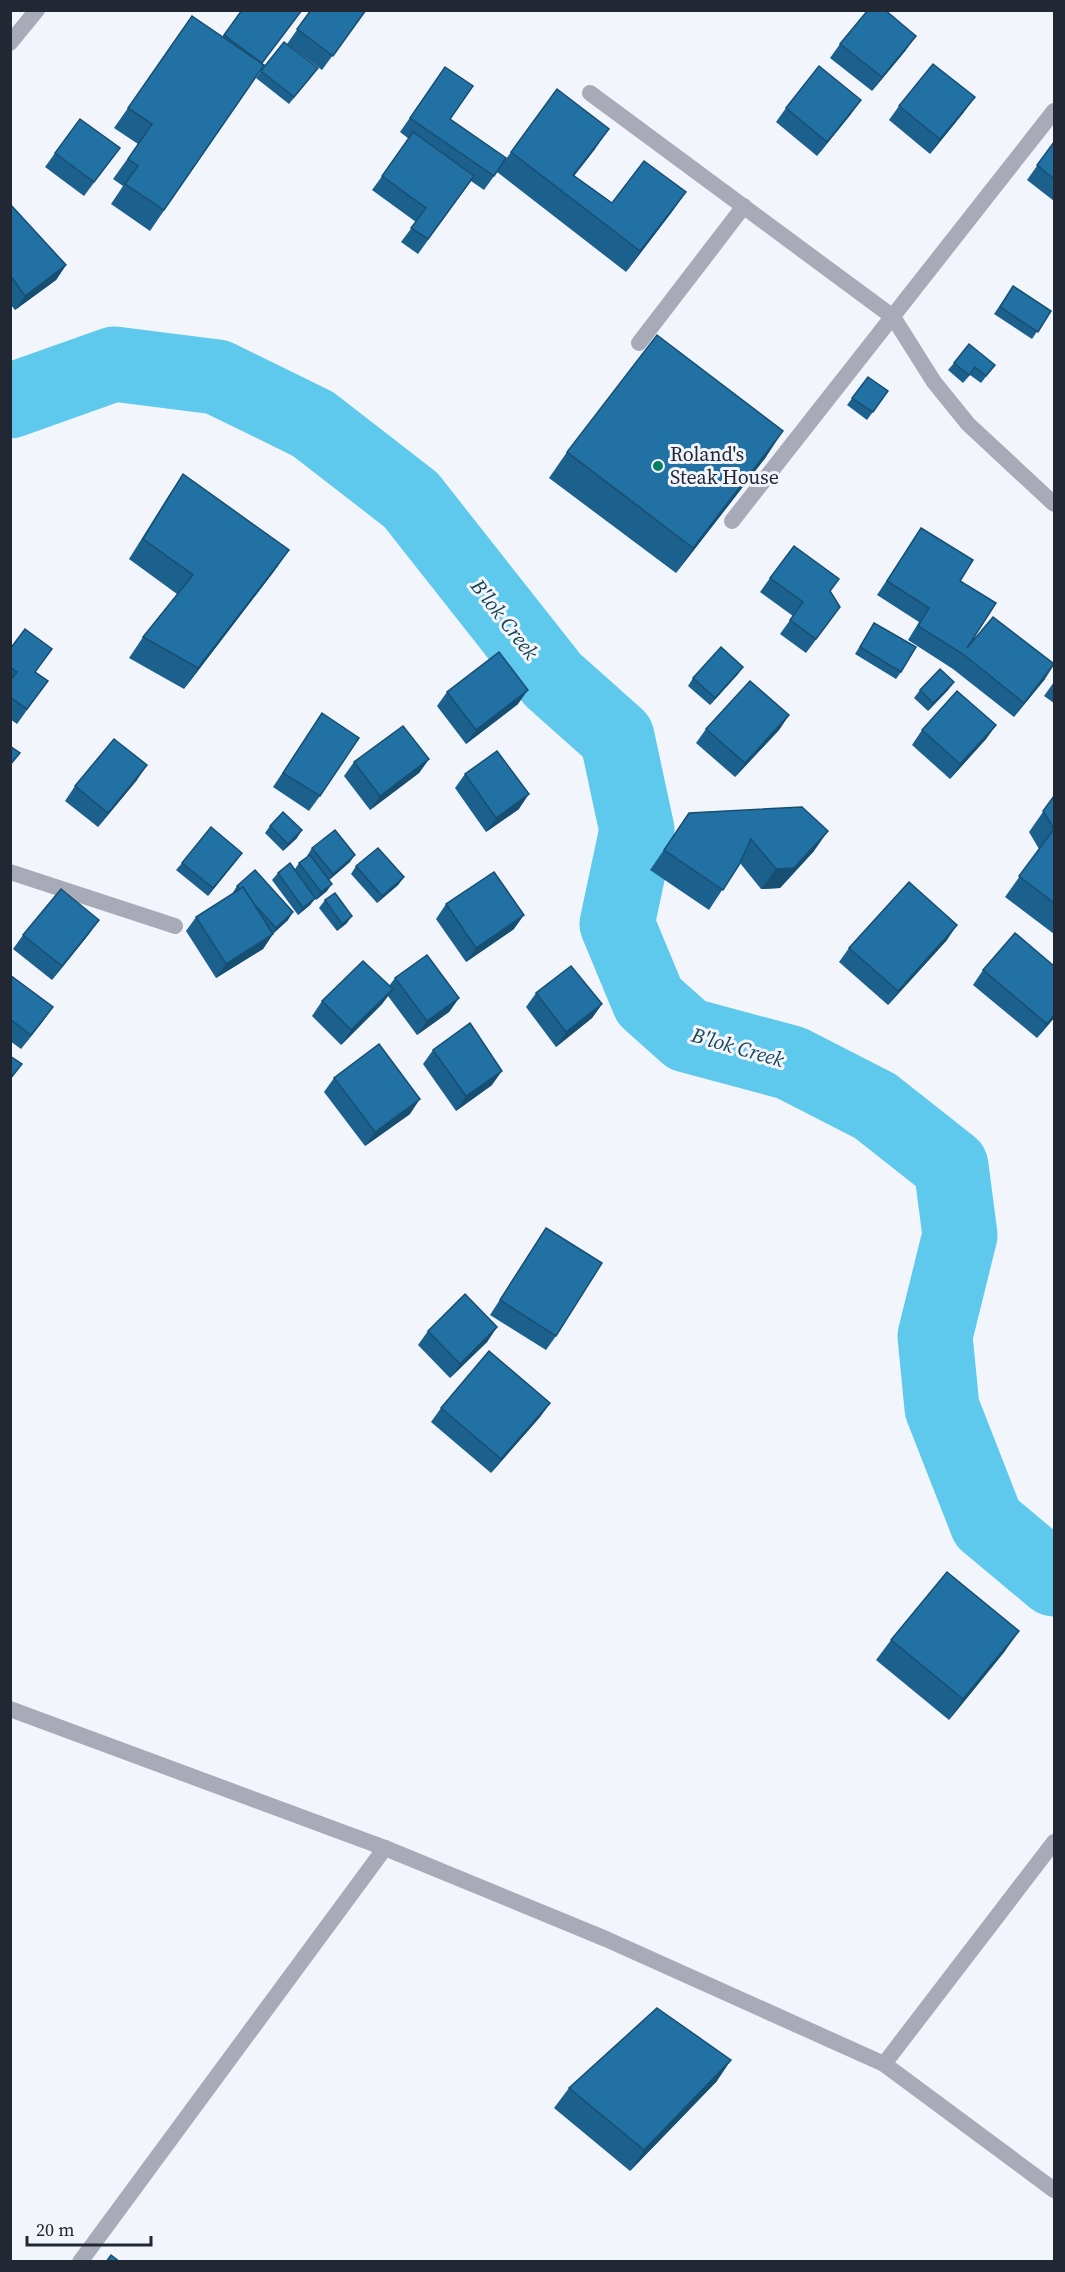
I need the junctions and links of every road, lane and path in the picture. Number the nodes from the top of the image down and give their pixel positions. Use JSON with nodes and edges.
{"nodes":[{"id":1,"x":37,"y":10,"type":"edge"},
{"id":2,"x":10,"y":43,"type":"edge"},
{"id":3,"x":590,"y":93,"type":"dead end"},
{"id":4,"x":1054,"y":111,"type":"edge"},
{"id":5,"x":744,"y":206,"type":"junction"},
{"id":6,"x":893,"y":317,"type":"junction"},
{"id":7,"x":639,"y":343,"type":"dead end"},
{"id":8,"x":1054,"y":504,"type":"edge"},
{"id":9,"x":732,"y":520,"type":"edge"},
{"id":10,"x":10,"y":872,"type":"edge"},
{"id":11,"x":175,"y":926,"type":"dead end"},
{"id":12,"x":10,"y":1709,"type":"edge"},
{"id":13,"x":1054,"y":1842,"type":"edge"},
{"id":14,"x":385,"y":1848,"type":"junction"},
{"id":15,"x":884,"y":2064,"type":"junction"},
{"id":16,"x":1054,"y":2190,"type":"edge"},
{"id":17,"x":80,"y":2262,"type":"edge"}],
"edges":[{"from":1,"to":2,"type":"street"},
{"from":3,"to":5,"type":"street"},
{"from":4,"to":6,"type":"street"},
{"from":5,"to":6,"type":"street"},
{"from":5,"to":7,"type":"street"},
{"from":6,"to":8,"type":"street"},
{"from":6,"to":9,"type":"street"},
{"from":10,"to":11,"type":"street"},
{"from":12,"to":14,"type":"street"},
{"from":13,"to":15,"type":"street"},
{"from":14,"to":15,"type":"street"},
{"from":14,"to":17,"type":"street"},
{"from":15,"to":16,"type":"street"}]}
